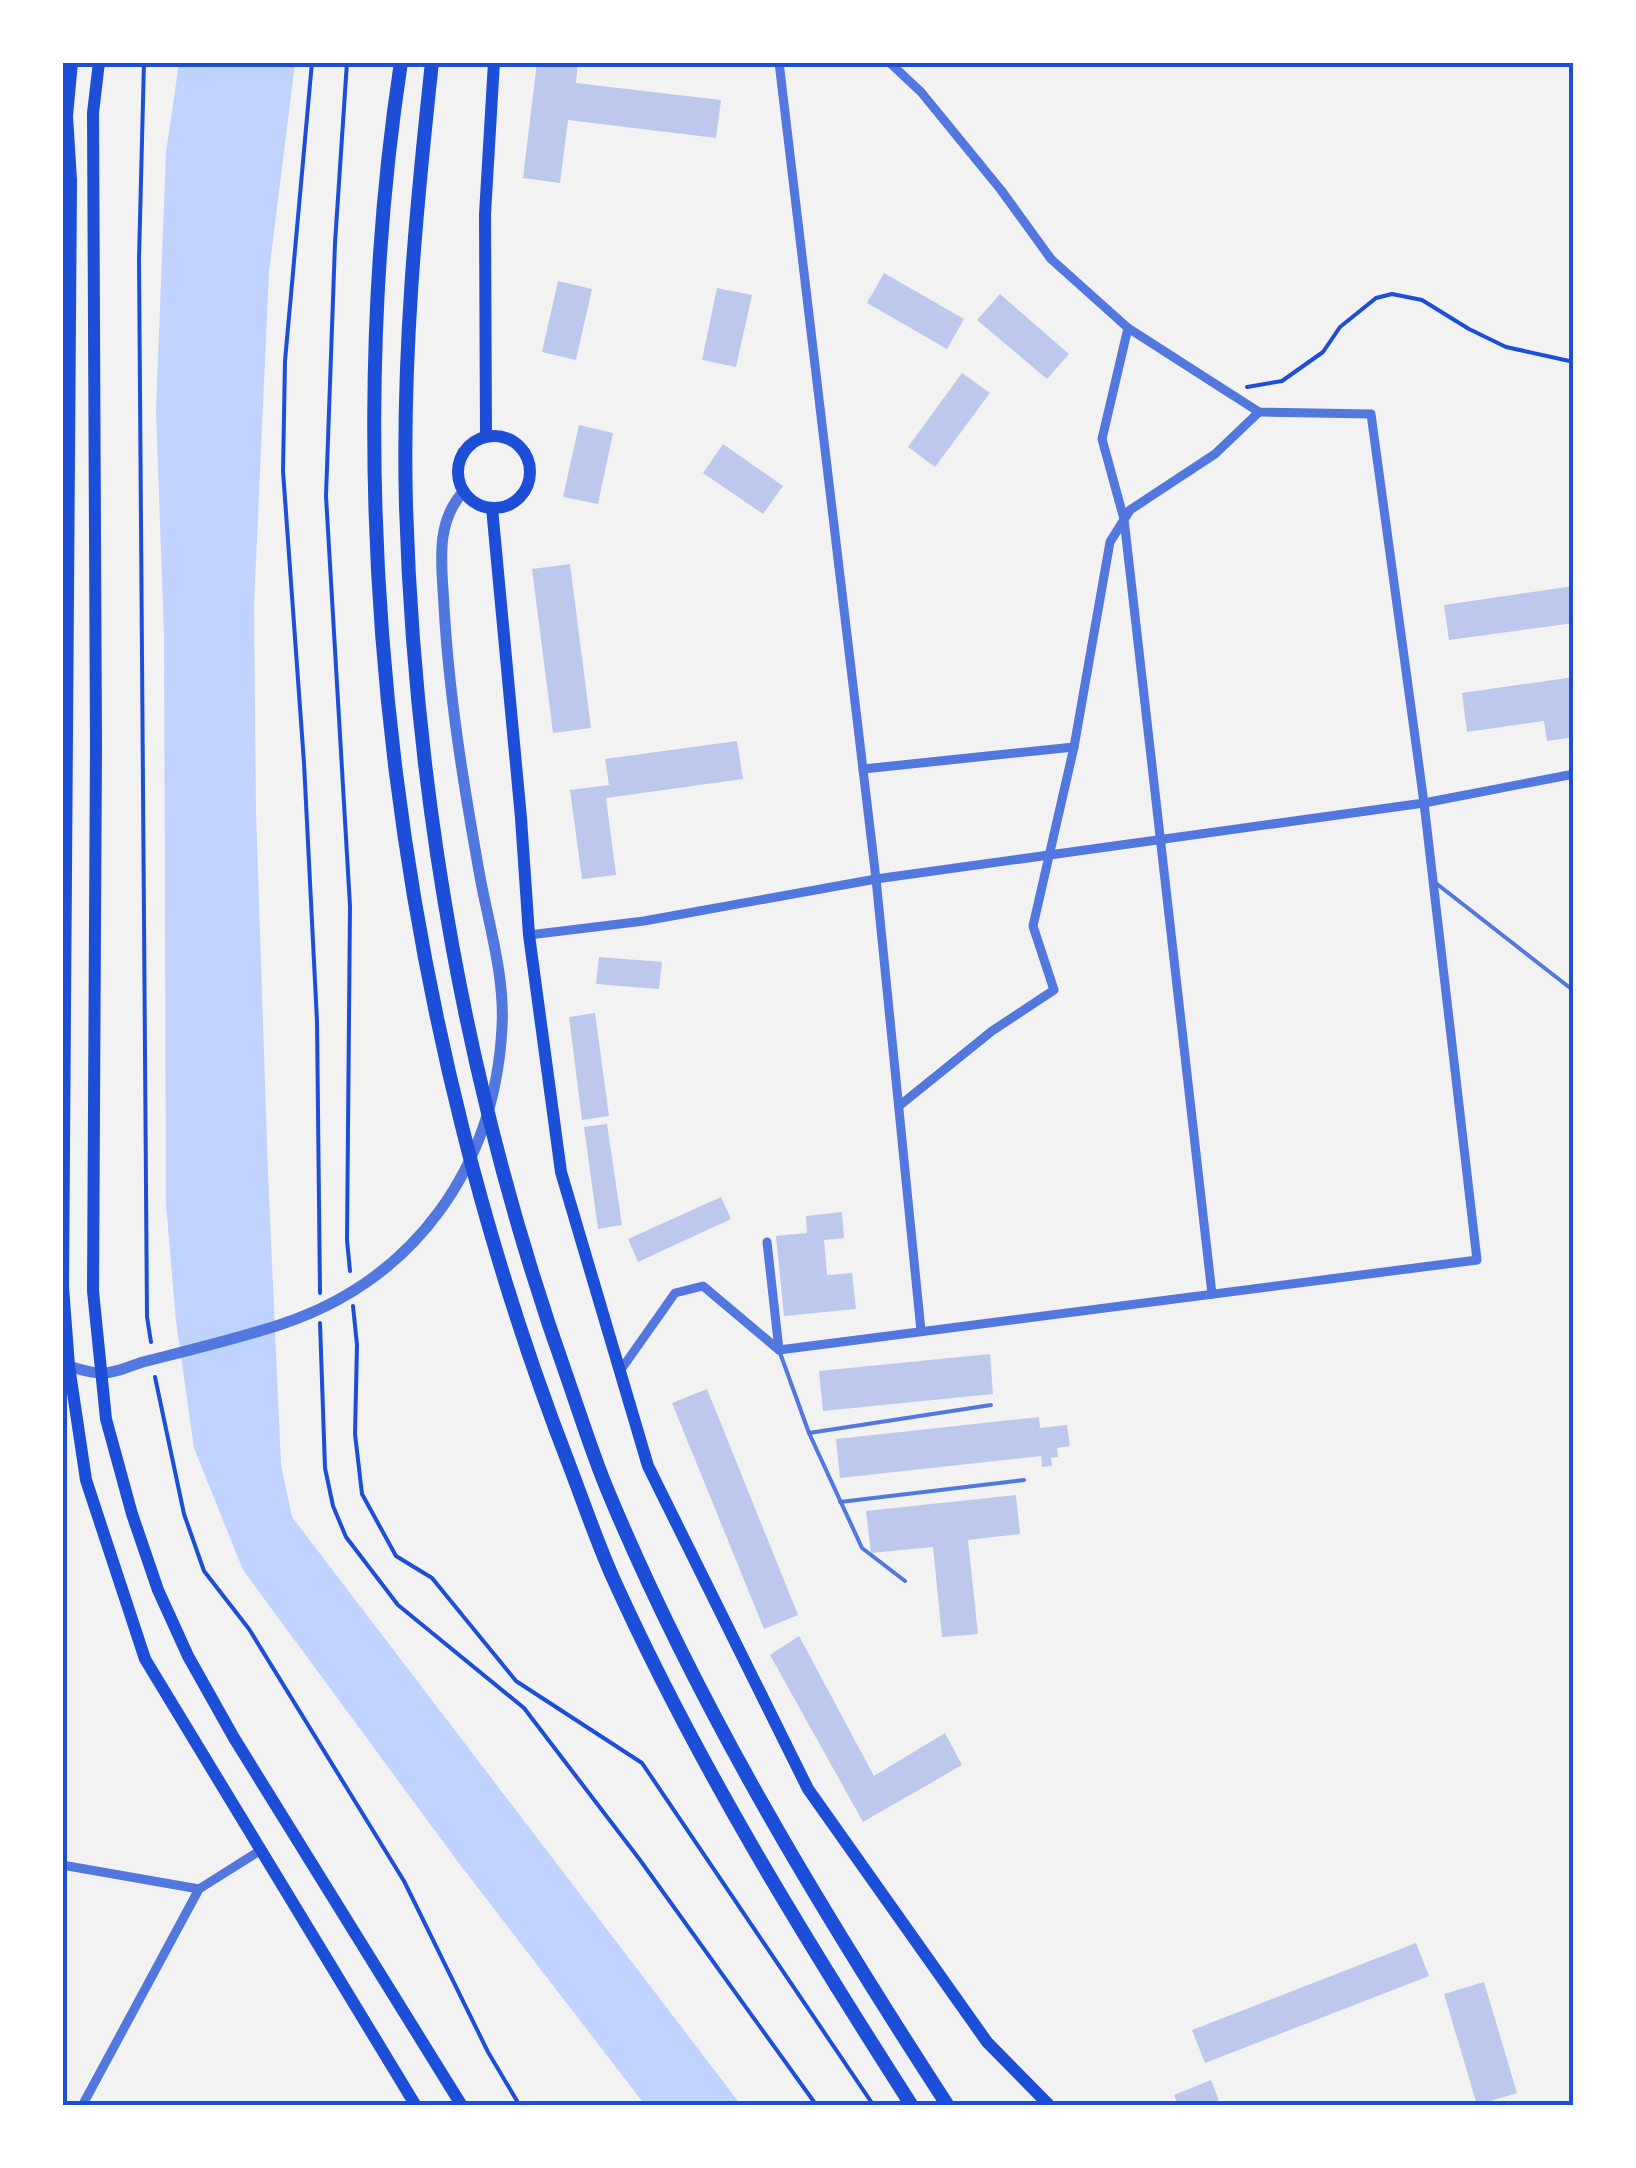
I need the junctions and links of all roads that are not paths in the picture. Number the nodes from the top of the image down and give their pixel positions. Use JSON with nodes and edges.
{"nodes":[{"id":1,"x":72,"y":62,"type":"edge"},
{"id":2,"x":99,"y":62,"type":"edge"},
{"id":3,"x":402,"y":62,"type":"edge"},
{"id":4,"x":432,"y":62,"type":"edge"},
{"id":5,"x":494,"y":62,"type":"edge"},
{"id":6,"x":779,"y":62,"type":"edge"},
{"id":7,"x":889,"y":62,"type":"edge"},
{"id":8,"x":1128,"y":328,"type":"junction"},
{"id":9,"x":1259,"y":412,"type":"junction"},
{"id":10,"x":486,"y":437,"type":"junction"},
{"id":11,"x":464,"y":491,"type":"junction"},
{"id":12,"x":492,"y":508,"type":"junction"},
{"id":13,"x":1124,"y":519,"type":"junction"},
{"id":14,"x":65,"y":741,"type":"edge"},
{"id":15,"x":1074,"y":747,"type":"junction"},
{"id":16,"x":863,"y":769,"type":"junction"},
{"id":17,"x":1574,"y":774,"type":"edge"},
{"id":18,"x":1424,"y":803,"type":"junction"},
{"id":19,"x":1160,"y":839,"type":"junction"},
{"id":20,"x":1048,"y":855,"type":"junction"},
{"id":21,"x":876,"y":878,"type":"junction"},
{"id":22,"x":1434,"y":881,"type":"junction"},
{"id":23,"x":528,"y":935,"type":"junction"},
{"id":24,"x":1574,"y":991,"type":"edge"},
{"id":25,"x":898,"y":1106,"type":"junction"},
{"id":26,"x":767,"y":1242,"type":"dead end"},
{"id":27,"x":1212,"y":1294,"type":"junction"},
{"id":28,"x":921,"y":1330,"type":"junction"},
{"id":29,"x":780,"y":1350,"type":"junction"},
{"id":30,"x":66,"y":1366,"type":"edge"},
{"id":31,"x":620,"y":1371,"type":"junction"},
{"id":32,"x":101,"y":1374,"type":"junction"},
{"id":33,"x":992,"y":1405,"type":"dead end"},
{"id":34,"x":809,"y":1433,"type":"junction"},
{"id":35,"x":1024,"y":1480,"type":"dead end"},
{"id":36,"x":840,"y":1502,"type":"junction"},
{"id":37,"x":906,"y":1580,"type":"dead end"},
{"id":38,"x":261,"y":1850,"type":"junction"},
{"id":39,"x":62,"y":1865,"type":"edge"},
{"id":40,"x":199,"y":1889,"type":"junction"},
{"id":41,"x":82,"y":2106,"type":"edge"},
{"id":42,"x":416,"y":2106,"type":"edge"},
{"id":43,"x":462,"y":2106,"type":"edge"},
{"id":44,"x":912,"y":2106,"type":"edge"},
{"id":45,"x":948,"y":2106,"type":"edge"},
{"id":46,"x":1050,"y":2106,"type":"edge"}],
"edges":[{"from":1,"to":14,"type":"main road"},
{"from":2,"to":32,"type":"main road"},
{"from":3,"to":44,"type":"highway"},
{"from":4,"to":45,"type":"highway"},
{"from":5,"to":10,"type":"main road"},
{"from":6,"to":16,"type":"street"},
{"from":7,"to":8,"type":"street"},
{"from":8,"to":9,"type":"street"},
{"from":8,"to":13,"type":"street"},
{"from":9,"to":13,"type":"street"},
{"from":9,"to":18,"type":"street"},
{"from":10,"to":11,"type":"main road"},
{"from":10,"to":12,"type":"main road"},
{"from":11,"to":12,"type":"main road"},
{"from":11,"to":32,"type":"street"},
{"from":12,"to":23,"type":"main road"},
{"from":13,"to":15,"type":"street"},
{"from":13,"to":19,"type":"street"},
{"from":14,"to":30,"type":"main road"},
{"from":15,"to":16,"type":"street"},
{"from":15,"to":20,"type":"street"},
{"from":16,"to":21,"type":"street"},
{"from":17,"to":18,"type":"street"},
{"from":18,"to":19,"type":"street"},
{"from":18,"to":22,"type":"street"},
{"from":19,"to":20,"type":"street"},
{"from":19,"to":27,"type":"street"},
{"from":20,"to":21,"type":"street"},
{"from":20,"to":25,"type":"street"},
{"from":21,"to":23,"type":"street"},
{"from":21,"to":25,"type":"street"},
{"from":22,"to":24,"type":"lane"},
{"from":22,"to":27,"type":"street"},
{"from":23,"to":31,"type":"main road"},
{"from":25,"to":28,"type":"street"},
{"from":26,"to":29,"type":"street"},
{"from":27,"to":28,"type":"street"},
{"from":28,"to":29,"type":"street"},
{"from":29,"to":31,"type":"street"},
{"from":29,"to":34,"type":"lane"},
{"from":30,"to":32,"type":"street"},
{"from":30,"to":38,"type":"main road"},
{"from":31,"to":46,"type":"main road"},
{"from":32,"to":43,"type":"main road"},
{"from":33,"to":34,"type":"lane"},
{"from":34,"to":36,"type":"lane"},
{"from":35,"to":36,"type":"lane"},
{"from":36,"to":37,"type":"lane"},
{"from":38,"to":40,"type":"street"},
{"from":38,"to":42,"type":"main road"},
{"from":39,"to":40,"type":"street"},
{"from":40,"to":41,"type":"street"}]}
